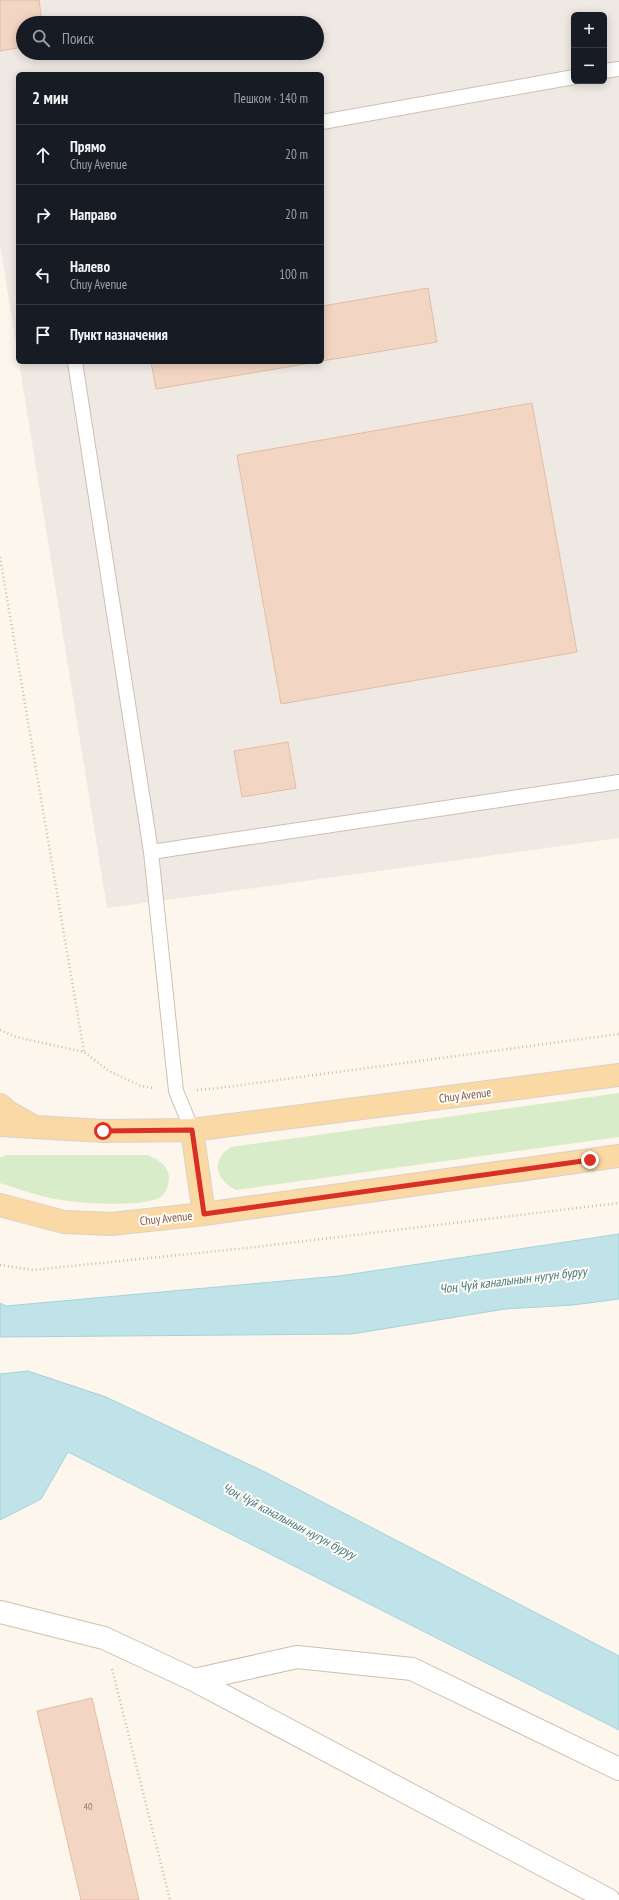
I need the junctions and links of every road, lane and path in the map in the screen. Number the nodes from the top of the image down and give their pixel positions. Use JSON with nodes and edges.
{"nodes":[{"id":1,"x":619,"y":69,"type":"edge"},
{"id":2,"x":607,"y":71,"type":"edge"},
{"id":3,"x":571,"y":78,"type":"edge"},
{"id":4,"x":324,"y":122,"type":"edge"},
{"id":5,"x":75,"y":364,"type":"edge"},
{"id":6,"x":0,"y":557,"type":"edge"},
{"id":7,"x":619,"y":782,"type":"edge"},
{"id":8,"x":151,"y":852,"type":"junction"},
{"id":9,"x":0,"y":1030,"type":"edge"},
{"id":10,"x":619,"y":1034,"type":"edge"},
{"id":11,"x":84,"y":1052,"type":"junction"},
{"id":12,"x":619,"y":1075,"type":"edge"},
{"id":13,"x":176,"y":1091,"type":"junction"},
{"id":14,"x":0,"y":1105,"type":"edge"},
{"id":15,"x":0,"y":1125,"type":"edge"},
{"id":16,"x":37,"y":1128,"type":"junction"},
{"id":17,"x":192,"y":1130,"type":"junction"},
{"id":18,"x":0,"y":1139,"type":"edge"},
{"id":19,"x":619,"y":1156,"type":"edge"},
{"id":20,"x":619,"y":1203,"type":"edge"},
{"id":21,"x":0,"y":1205,"type":"edge"},
{"id":22,"x":204,"y":1214,"type":"junction"},
{"id":23,"x":0,"y":1265,"type":"edge"},
{"id":24,"x":0,"y":1612,"type":"edge"},
{"id":25,"x":104,"y":1638,"type":"junction"},
{"id":26,"x":194,"y":1680,"type":"junction"},
{"id":27,"x":619,"y":1769,"type":"edge"},
{"id":28,"x":170,"y":1900,"type":"edge"},
{"id":29,"x":610,"y":1900,"type":"edge"}],
"edges":[{"from":1,"to":2,"type":"lane"},
{"from":3,"to":4,"type":"lane"},
{"from":5,"to":8,"type":"lane"},
{"from":6,"to":11,"type":"path"},
{"from":7,"to":8,"type":"lane"},
{"from":8,"to":13,"type":"lane"},
{"from":9,"to":11,"type":"path"},
{"from":10,"to":13,"type":"path"},
{"from":11,"to":13,"type":"path"},
{"from":12,"to":17,"type":"main road","name":"Chuy Avenue"},
{"from":13,"to":17,"type":"lane"},
{"from":14,"to":16,"type":"main road"},
{"from":15,"to":16,"type":"main road","name":"Chuy Avenue"},
{"from":16,"to":17,"type":"main road","name":"Chuy Avenue"},
{"from":16,"to":18,"type":"main road"},
{"from":17,"to":22,"type":"main road"},
{"from":19,"to":22,"type":"main road","name":"Chuy Avenue"},
{"from":20,"to":23,"type":"path"},
{"from":21,"to":22,"type":"main road","name":"Chuy Avenue"},
{"from":24,"to":25,"type":"street"},
{"from":25,"to":26,"type":"street"},
{"from":25,"to":28,"type":"path"},
{"from":26,"to":27,"type":"street"},
{"from":26,"to":29,"type":"street"}]}
